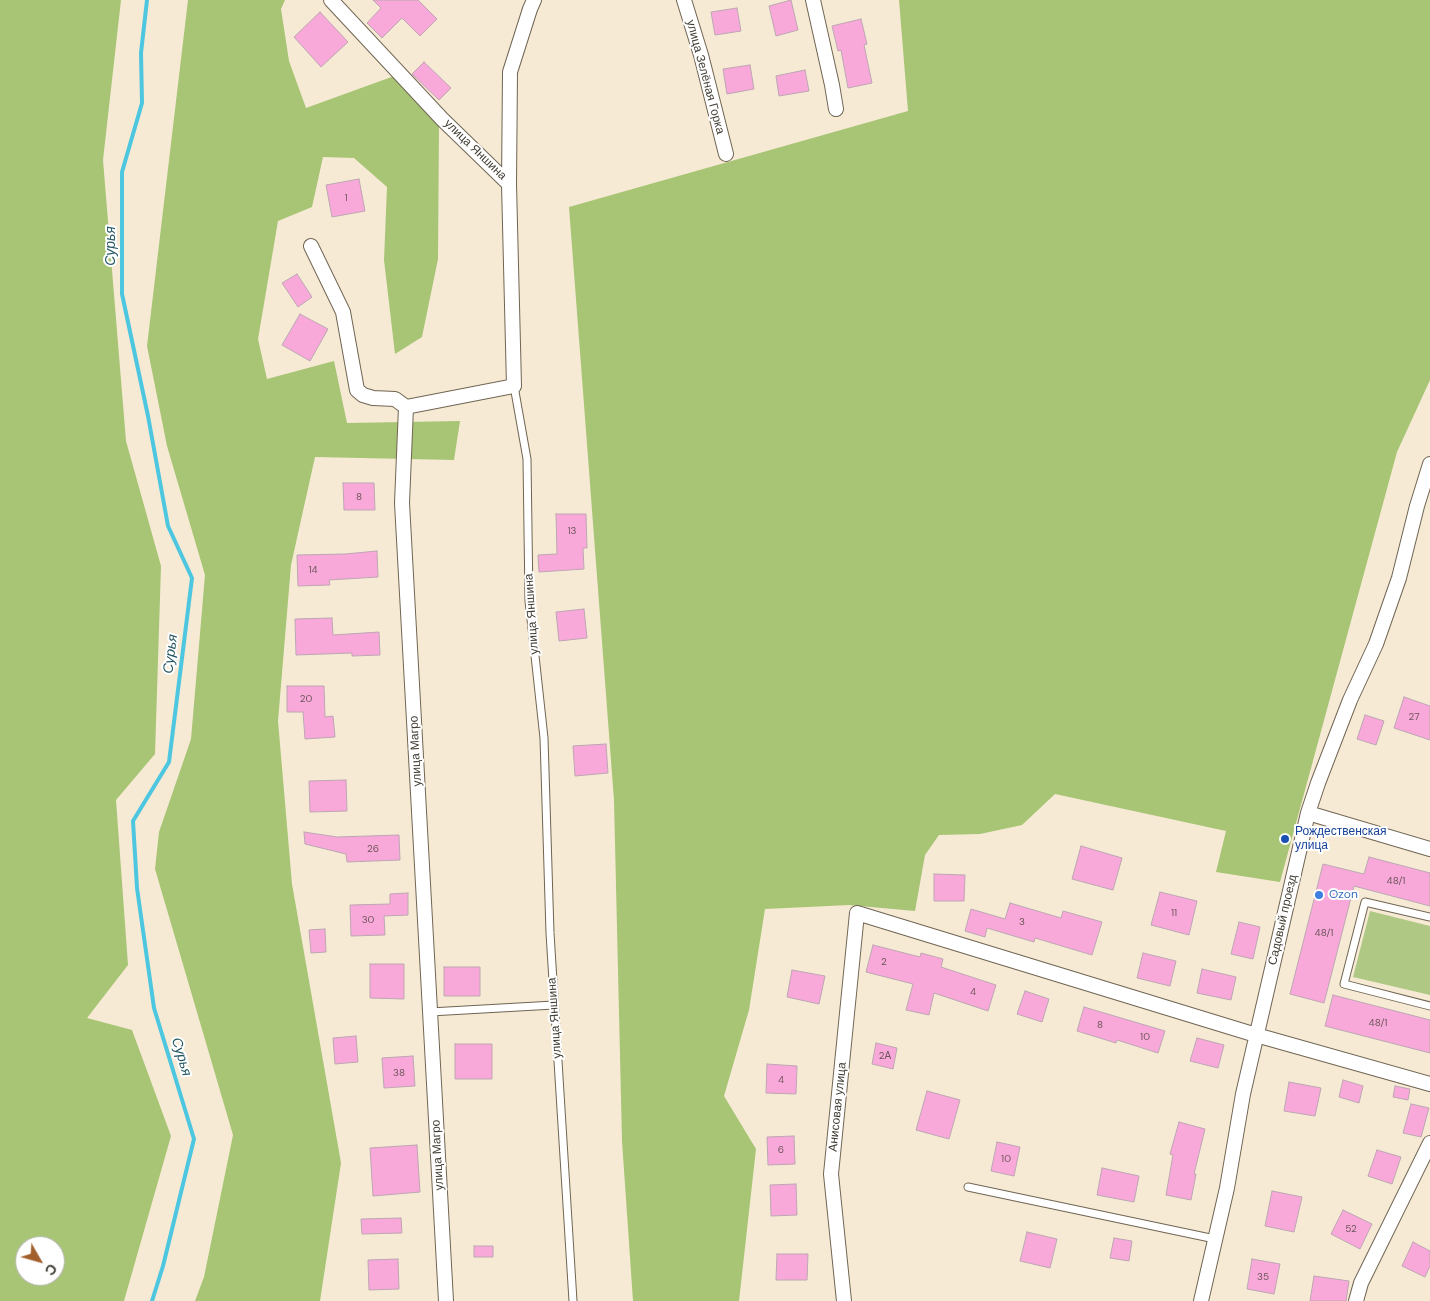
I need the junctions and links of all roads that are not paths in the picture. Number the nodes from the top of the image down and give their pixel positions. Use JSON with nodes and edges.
{"nodes":[{"id":1,"x":331,"y":0,"type":"edge"},
{"id":2,"x":534,"y":0,"type":"edge"},
{"id":3,"x":684,"y":0,"type":"edge"},
{"id":4,"x":813,"y":0,"type":"edge"},
{"id":5,"x":836,"y":109,"type":"dead end"},
{"id":6,"x":726,"y":154,"type":"dead end"},
{"id":7,"x":510,"y":184,"type":"junction"},
{"id":8,"x":312,"y":246,"type":"dead end"},
{"id":9,"x":514,"y":386,"type":"junction"},
{"id":10,"x":406,"y":407,"type":"junction"},
{"id":11,"x":1430,"y":464,"type":"edge"},
{"id":12,"x":1308,"y":813,"type":"junction"},
{"id":13,"x":1429,"y":846,"type":"edge"},
{"id":14,"x":1430,"y":917,"type":"edge"},
{"id":15,"x":554,"y":1005,"type":"junction"},
{"id":16,"x":1430,"y":1006,"type":"edge"},
{"id":17,"x":430,"y":1012,"type":"junction"},
{"id":18,"x":1256,"y":1035,"type":"junction"},
{"id":19,"x":1430,"y":1084,"type":"edge"},
{"id":20,"x":1430,"y":1143,"type":"edge"},
{"id":21,"x":968,"y":1187,"type":"dead end"},
{"id":22,"x":1215,"y":1240,"type":"junction"},
{"id":23,"x":446,"y":1301,"type":"edge"},
{"id":24,"x":573,"y":1301,"type":"edge"},
{"id":25,"x":844,"y":1301,"type":"edge"},
{"id":26,"x":1202,"y":1301,"type":"edge"},
{"id":27,"x":1356,"y":1301,"type":"edge"}],
"edges":[{"from":1,"to":7,"type":"street","name":"улица Яншина"},
{"from":2,"to":7,"type":"street"},
{"from":3,"to":6,"type":"street","name":"улица Зелёная Горка"},
{"from":4,"to":5,"type":"street"},
{"from":7,"to":9,"type":"street","name":"улица Яншина"},
{"from":8,"to":10,"type":"street"},
{"from":9,"to":10,"type":"street"},
{"from":9,"to":15,"type":"lane","name":"улица Яншина"},
{"from":10,"to":17,"type":"street","name":"улица Магро"},
{"from":11,"to":12,"type":"street","name":"Садовый проезд"},
{"from":12,"to":13,"type":"street"},
{"from":12,"to":18,"type":"street","name":"Садовый проезд"},
{"from":14,"to":16,"type":"lane"},
{"from":15,"to":17,"type":"lane"},
{"from":15,"to":24,"type":"lane","name":"улица Яншина"},
{"from":17,"to":23,"type":"street","name":"улица Магро"},
{"from":18,"to":19,"type":"street"},
{"from":18,"to":22,"type":"street","name":"Садовый проезд"},
{"from":18,"to":25,"type":"street","name":"Анисовая улица"},
{"from":20,"to":27,"type":"street"},
{"from":21,"to":22,"type":"lane"},
{"from":22,"to":26,"type":"street","name":"Садовый проезд"}]}
